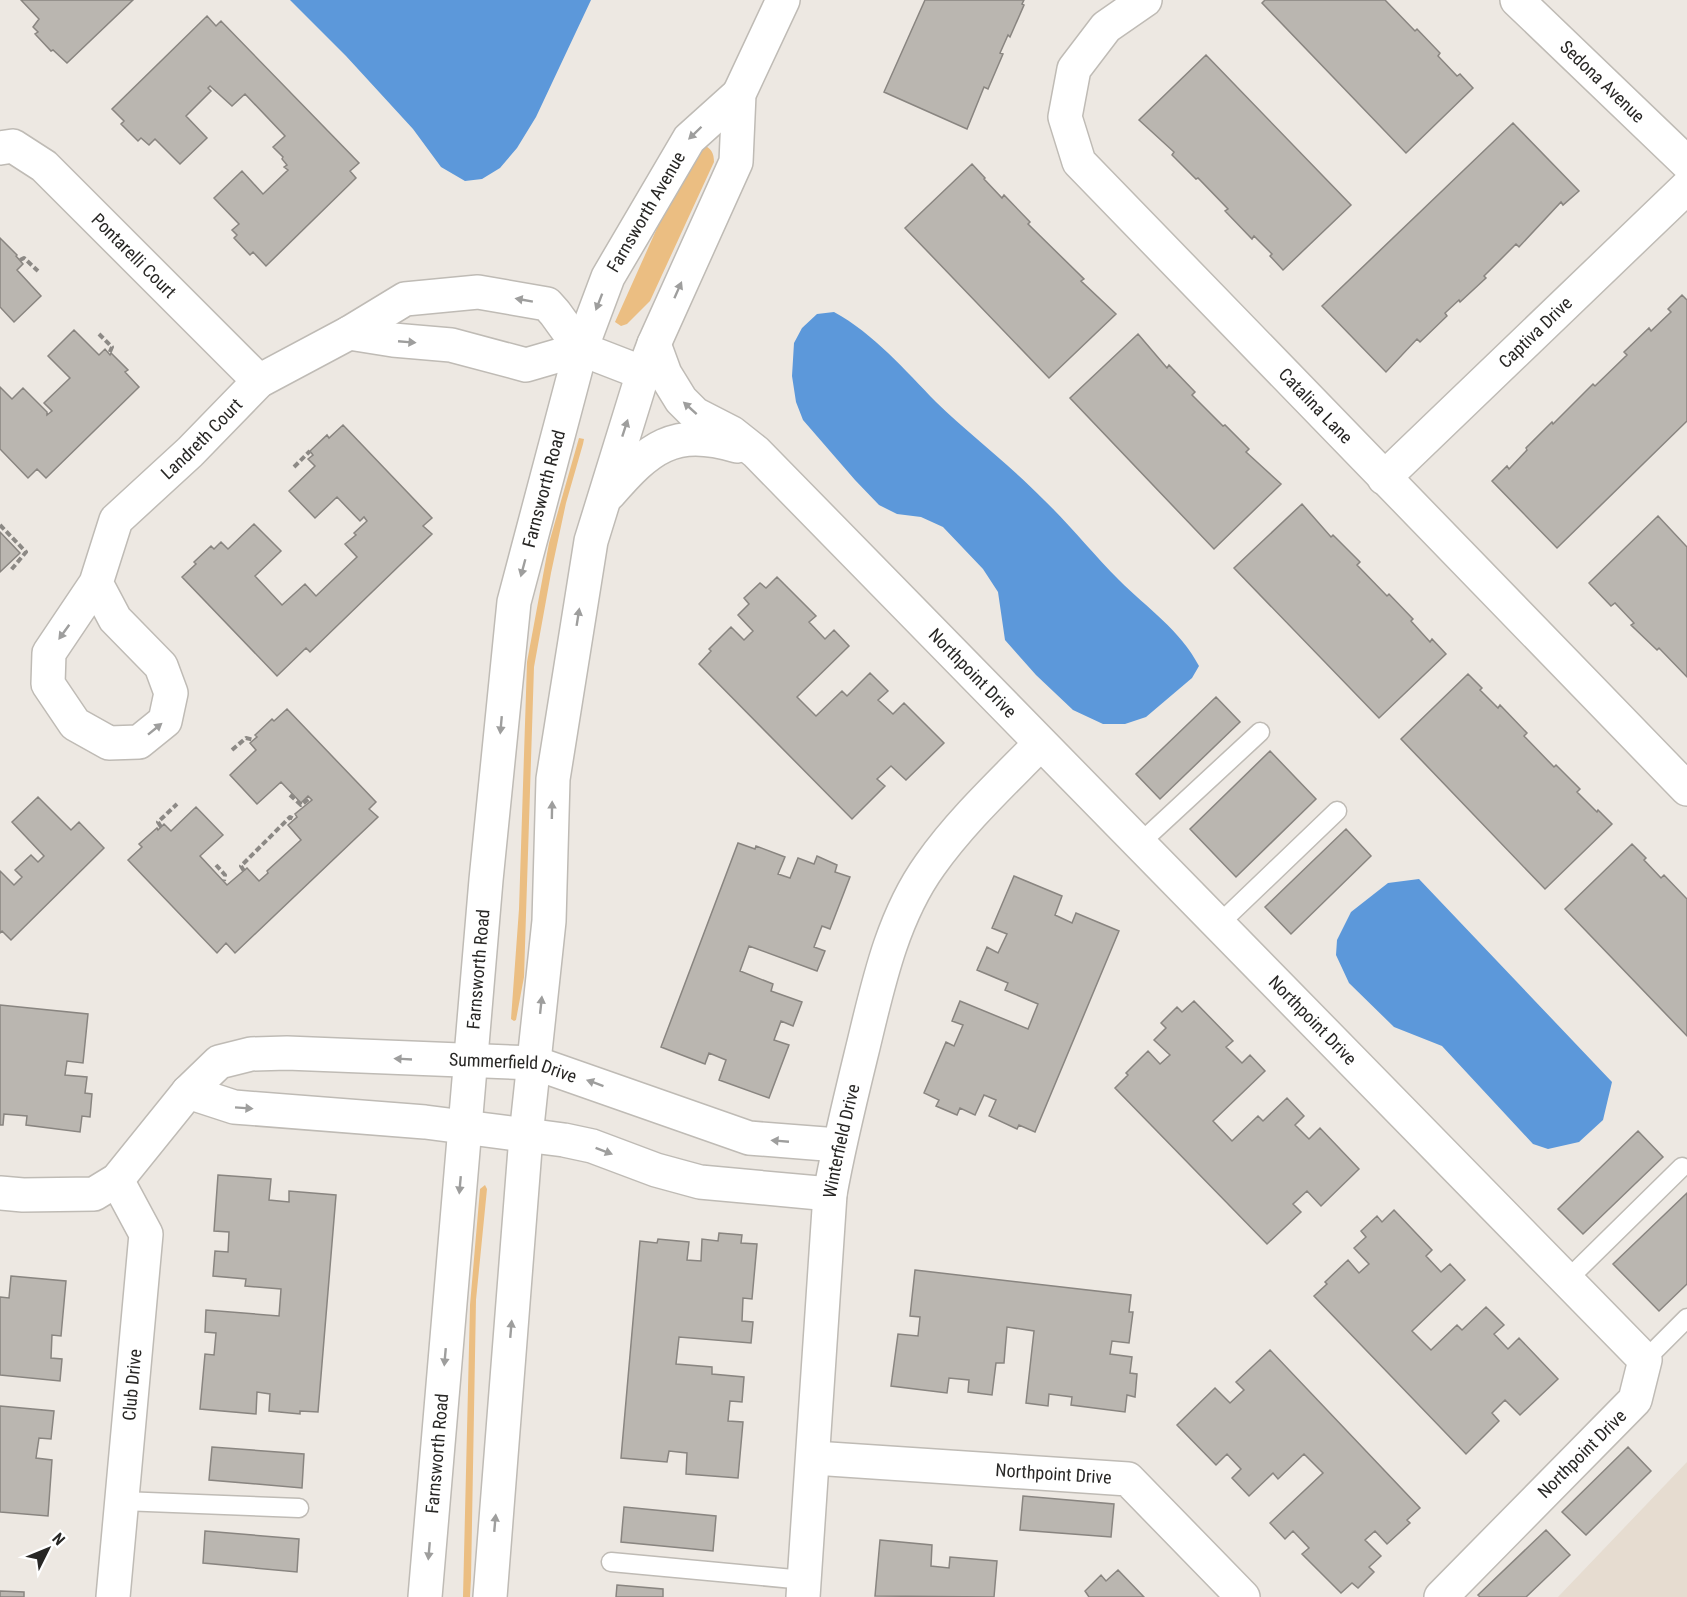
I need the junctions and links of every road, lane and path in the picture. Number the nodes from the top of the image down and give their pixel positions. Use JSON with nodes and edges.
{"nodes":[{"id":1,"x":783,"y":0,"type":"edge"},
{"id":2,"x":1145,"y":0,"type":"edge"},
{"id":3,"x":1517,"y":0,"type":"edge"},
{"id":4,"x":739,"y":94,"type":"junction"},
{"id":5,"x":0,"y":148,"type":"edge"},
{"id":6,"x":1687,"y":163,"type":"edge"},
{"id":7,"x":1687,"y":187,"type":"edge"},
{"id":8,"x":20,"y":260,"type":"dead end"},
{"id":9,"x":38,"y":271,"type":"dead end"},
{"id":10,"x":349,"y":333,"type":"junction"},
{"id":11,"x":99,"y":334,"type":"dead end"},
{"id":12,"x":581,"y":349,"type":"junction"},
{"id":13,"x":109,"y":354,"type":"dead end"},
{"id":14,"x":649,"y":358,"type":"junction"},
{"id":15,"x":259,"y":381,"type":"junction"},
{"id":16,"x":310,"y":451,"type":"dead end"},
{"id":17,"x":756,"y":452,"type":"junction"},
{"id":18,"x":294,"y":467,"type":"dead end"},
{"id":19,"x":1384,"y":478,"type":"junction"},
{"id":20,"x":601,"y":504,"type":"junction"},
{"id":21,"x":0,"y":525,"type":"edge"},
{"id":22,"x":11,"y":570,"type":"dead end"},
{"id":23,"x":96,"y":583,"type":"junction"},
{"id":24,"x":1260,"y":732,"type":"dead end"},
{"id":25,"x":254,"y":740,"type":"dead end"},
{"id":26,"x":1040,"y":744,"type":"junction"},
{"id":27,"x":232,"y":750,"type":"dead end"},
{"id":28,"x":1687,"y":789,"type":"edge"},
{"id":29,"x":290,"y":795,"type":"dead end"},
{"id":30,"x":310,"y":798,"type":"dead end"},
{"id":31,"x":177,"y":804,"type":"dead end"},
{"id":32,"x":1337,"y":811,"type":"dead end"},
{"id":33,"x":294,"y":819,"type":"dead end"},
{"id":34,"x":161,"y":827,"type":"dead end"},
{"id":35,"x":1139,"y":844,"type":"junction"},
{"id":36,"x":216,"y":865,"type":"dead end"},
{"id":37,"x":244,"y":871,"type":"dead end"},
{"id":38,"x":224,"y":881,"type":"dead end"},
{"id":39,"x":1218,"y":925,"type":"junction"},
{"id":40,"x":472,"y":1060,"type":"junction"},
{"id":41,"x":535,"y":1063,"type":"junction"},
{"id":42,"x":188,"y":1092,"type":"junction"},
{"id":43,"x":465,"y":1127,"type":"junction"},
{"id":44,"x":526,"y":1136,"type":"junction"},
{"id":45,"x":838,"y":1145,"type":"junction"},
{"id":46,"x":1682,"y":1167,"type":"dead end"},
{"id":47,"x":117,"y":1180,"type":"junction"},
{"id":48,"x":0,"y":1193,"type":"edge"},
{"id":49,"x":830,"y":1194,"type":"junction"},
{"id":50,"x":1567,"y":1280,"type":"junction"},
{"id":51,"x":1687,"y":1318,"type":"edge"},
{"id":52,"x":1645,"y":1360,"type":"junction"},
{"id":53,"x":814,"y":1458,"type":"junction"},
{"id":54,"x":122,"y":1502,"type":"junction"},
{"id":55,"x":299,"y":1508,"type":"dead end"},
{"id":56,"x":611,"y":1562,"type":"dead end"},
{"id":57,"x":803,"y":1589,"type":"edge"},
{"id":58,"x":113,"y":1597,"type":"edge"},
{"id":59,"x":425,"y":1597,"type":"edge"},
{"id":60,"x":490,"y":1597,"type":"edge"},
{"id":61,"x":1243,"y":1597,"type":"edge"},
{"id":62,"x":1441,"y":1597,"type":"edge"}],
"edges":[{"from":1,"to":4,"type":"street","name":"Farnsworth Avenue"},
{"from":2,"to":19,"type":"street","name":"Catalina Lane"},
{"from":3,"to":6,"type":"street","name":"Sedona Avenue"},
{"from":4,"to":12,"type":"street","name":"Farnsworth Avenue","one_way":true},
{"from":14,"to":4,"type":"street","name":"Farnsworth Avenue","one_way":true},
{"from":5,"to":15,"type":"street","name":"Pontarelli Court"},
{"from":7,"to":19,"type":"street","name":"Captiva Drive"},
{"from":8,"to":9,"type":"path"},
{"from":10,"to":12,"type":"street","one_way":true},
{"from":12,"to":10,"type":"street","name":"Landreth Court","one_way":true},
{"from":10,"to":15,"type":"street","name":"Landreth Court"},
{"from":11,"to":13,"type":"path"},
{"from":12,"to":14,"type":"street"},
{"from":12,"to":40,"type":"street","name":"Farnsworth Road","one_way":true},
{"from":17,"to":14,"type":"street","name":"Northpoint Drive","one_way":true},
{"from":20,"to":14,"type":"street","one_way":true},
{"from":15,"to":23,"type":"street","name":"Landreth Court"},
{"from":16,"to":18,"type":"path"},
{"from":17,"to":20,"type":"street"},
{"from":17,"to":26,"type":"street","name":"Northpoint Drive"},
{"from":19,"to":28,"type":"street","name":"Catalina Lane"},
{"from":41,"to":20,"type":"street","one_way":true},
{"from":21,"to":22,"type":"path"},
{"from":23,"to":23,"type":"street","name":"Landreth Court","one_way":true},
{"from":24,"to":35,"type":"lane"},
{"from":25,"to":27,"type":"path"},
{"from":26,"to":35,"type":"street","name":"Northpoint Drive"},
{"from":26,"to":45,"type":"street","name":"Winterfield Drive"},
{"from":29,"to":30,"type":"path"},
{"from":31,"to":34,"type":"path"},
{"from":32,"to":39,"type":"lane"},
{"from":33,"to":37,"type":"path"},
{"from":35,"to":39,"type":"street","name":"Northpoint Drive"},
{"from":36,"to":38,"type":"path"},
{"from":39,"to":50,"type":"street","name":"Northpoint Drive"},
{"from":40,"to":41,"type":"street","name":"Summerfield Drive"},
{"from":40,"to":42,"type":"street","name":"Summerfield Drive","one_way":true},
{"from":40,"to":43,"type":"street","name":"Farnsworth Road"},
{"from":41,"to":44,"type":"street"},
{"from":45,"to":41,"type":"street","name":"Summerfield Drive","one_way":true},
{"from":42,"to":43,"type":"street","one_way":true},
{"from":42,"to":47,"type":"street","name":"Summerfield Drive"},
{"from":43,"to":44,"type":"street"},
{"from":43,"to":59,"type":"street","name":"Farnsworth Road","one_way":true},
{"from":44,"to":49,"type":"street","one_way":true},
{"from":60,"to":44,"type":"street","one_way":true},
{"from":45,"to":49,"type":"street","name":"Winterfield Drive"},
{"from":46,"to":50,"type":"lane"},
{"from":47,"to":48,"type":"street","name":"Summerfield Drive"},
{"from":47,"to":54,"type":"street","name":"Club Drive"},
{"from":49,"to":53,"type":"street","name":"Winterfield Drive"},
{"from":50,"to":52,"type":"street","name":"Northpoint Drive"},
{"from":51,"to":52,"type":"lane"},
{"from":52,"to":62,"type":"street","name":"Northpoint Drive"},
{"from":53,"to":57,"type":"street","name":"Winterfield Drive"},
{"from":53,"to":61,"type":"street","name":"Northpoint Drive"},
{"from":54,"to":55,"type":"lane"},
{"from":54,"to":58,"type":"street","name":"Club Drive"},
{"from":56,"to":57,"type":"lane"}]}
